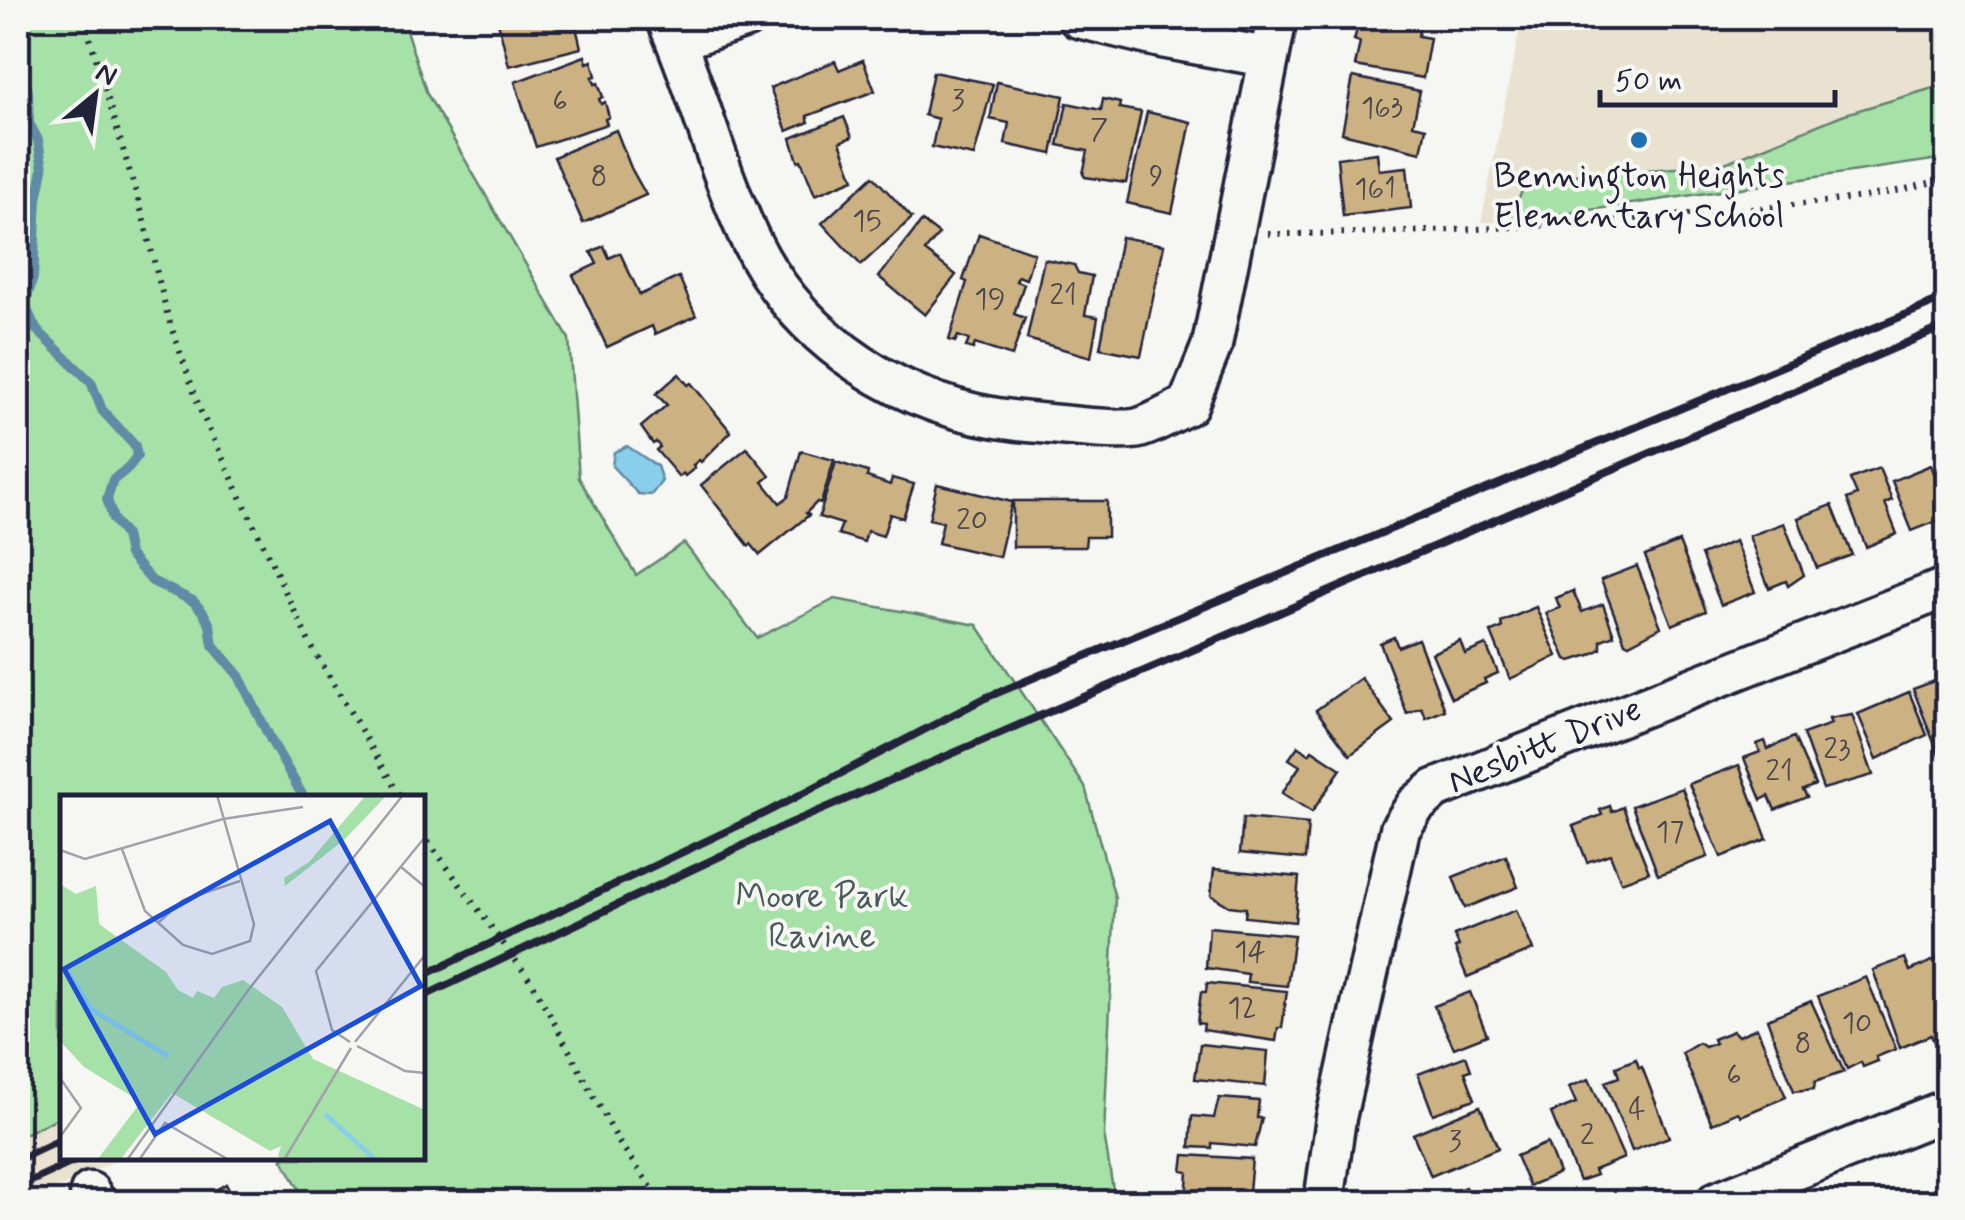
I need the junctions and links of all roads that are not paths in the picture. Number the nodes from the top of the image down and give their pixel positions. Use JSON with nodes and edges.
{"nodes":[{"id":1,"x":746,"y":18,"type":"edge"},
{"id":2,"x":1078,"y":18,"type":"edge"},
{"id":3,"x":1277,"y":18,"type":"edge"},
{"id":4,"x":671,"y":29,"type":"edge"},
{"id":5,"x":1267,"y":58,"type":"junction"},
{"id":6,"x":1948,"y":587,"type":"edge"},
{"id":7,"x":1948,"y":1109,"type":"edge"},
{"id":8,"x":1324,"y":1202,"type":"edge"},
{"id":9,"x":1716,"y":1202,"type":"edge"}],
"edges":[{"from":1,"to":4,"type":"street"},
{"from":2,"to":5,"type":"street"},
{"from":3,"to":5,"type":"street"},
{"from":4,"to":5,"type":"street"},
{"from":6,"to":8,"type":"street","name":"Nesbitt Drive"},
{"from":7,"to":9,"type":"street"}]}
